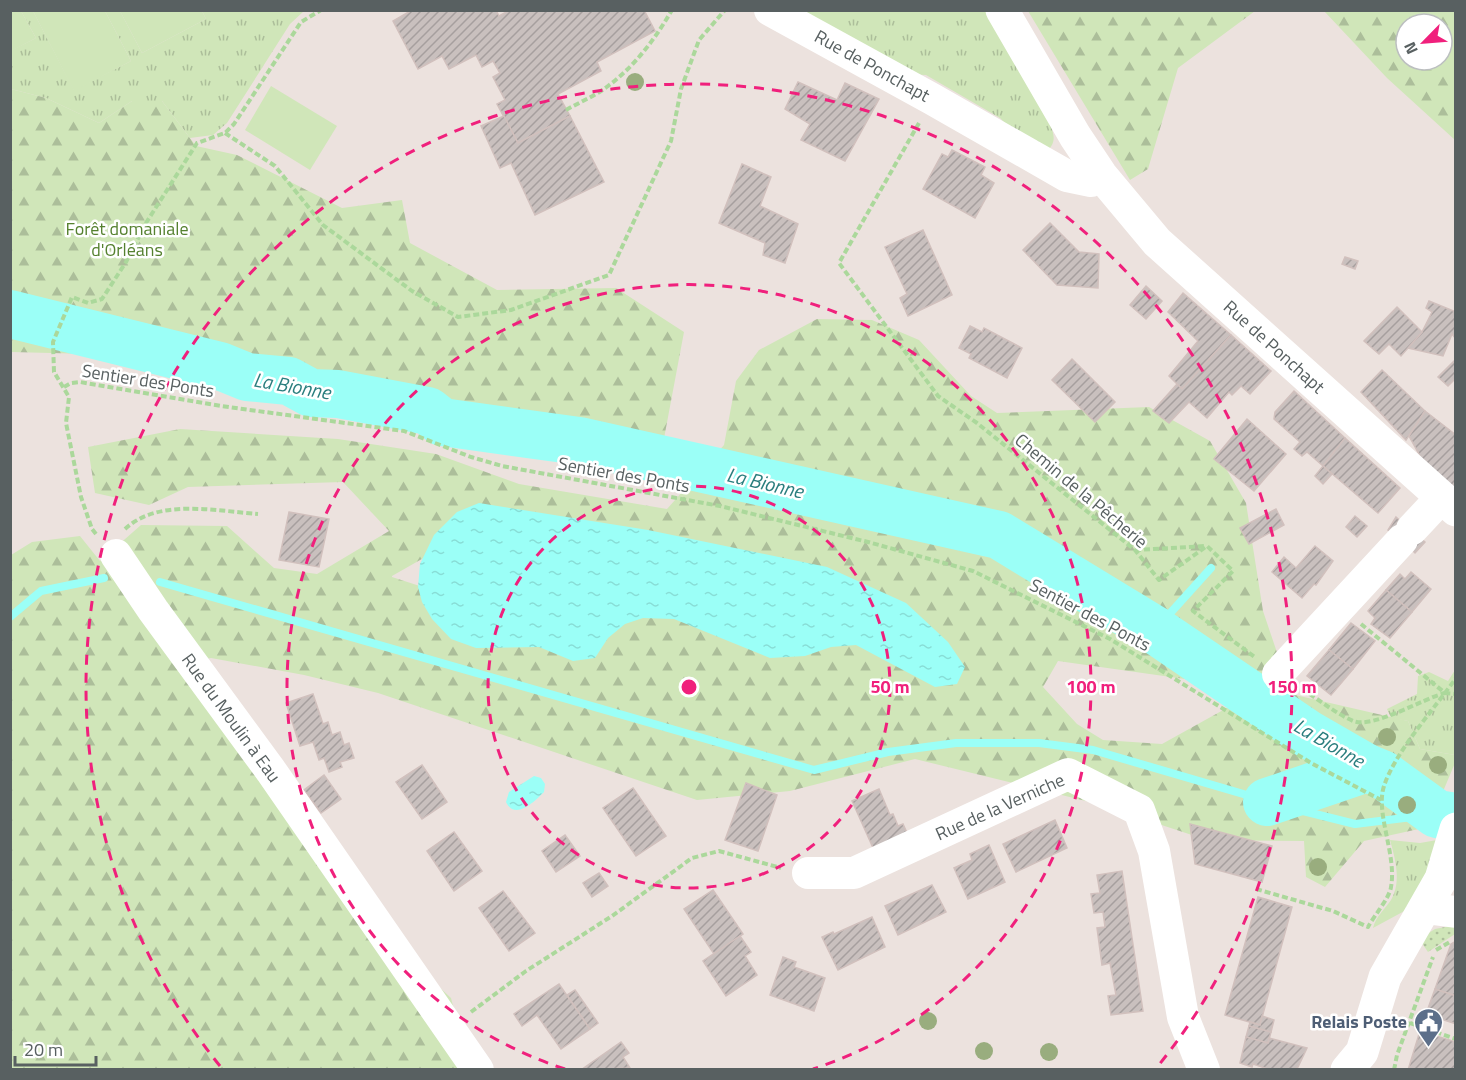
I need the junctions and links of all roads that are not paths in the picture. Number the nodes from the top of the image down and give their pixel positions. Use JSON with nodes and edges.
{"nodes":[{"id":1,"x":770,"y":10,"type":"edge"},
{"id":2,"x":1002,"y":10,"type":"edge"},
{"id":3,"x":1101,"y":175,"type":"junction"},
{"id":4,"x":1448,"y":504,"type":"edge"},
{"id":5,"x":112,"y":551,"type":"road end"},
{"id":6,"x":1278,"y":674,"type":"road end"},
{"id":7,"x":1453,"y":836,"type":"edge"},
{"id":8,"x":808,"y":873,"type":"road end"},
{"id":9,"x":1440,"y":910,"type":"edge"},
{"id":10,"x":1347,"y":1069,"type":"edge"},
{"id":11,"x":478,"y":1070,"type":"edge"},
{"id":12,"x":1204,"y":1070,"type":"edge"}],
"edges":[{"from":1,"to":3,"type":"street","name":"Rue de Ponchapt"},
{"from":2,"to":3,"type":"street","name":"Rue de Ponchapt"},
{"from":3,"to":4,"type":"street","name":"Rue de Ponchapt"},
{"from":4,"to":6,"type":"street"},
{"from":5,"to":11,"type":"street","name":"Rue du Moulin à Eau"},
{"from":7,"to":9,"type":"street"},
{"from":8,"to":12,"type":"street","name":"Rue de la Verniche"},
{"from":9,"to":10,"type":"street"}]}
